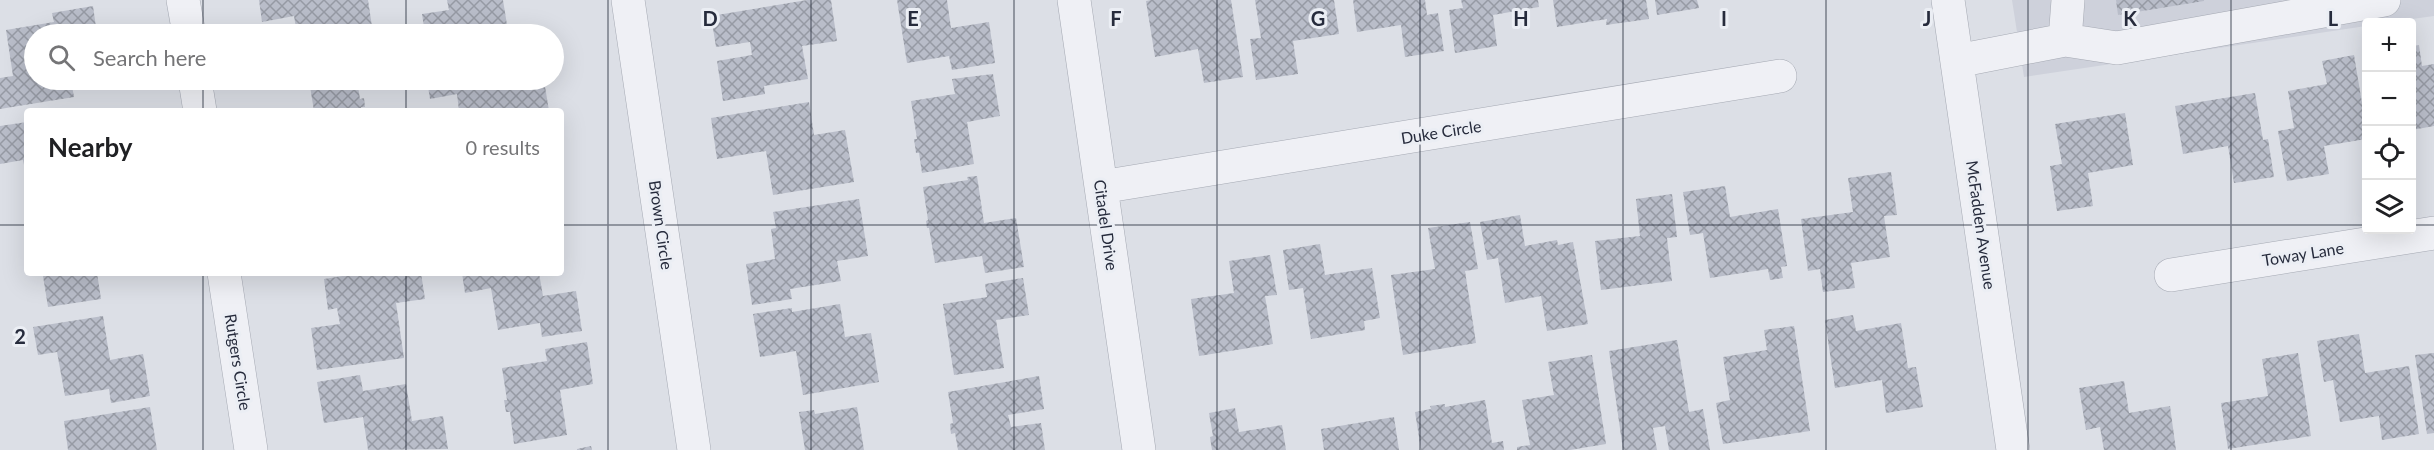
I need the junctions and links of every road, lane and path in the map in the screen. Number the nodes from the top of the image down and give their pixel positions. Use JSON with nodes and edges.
{"nodes":[{"id":1,"x":183,"y":0,"type":"edge"},
{"id":2,"x":628,"y":0,"type":"edge"},
{"id":3,"x":1074,"y":0,"type":"edge"},
{"id":4,"x":1948,"y":0,"type":"edge"},
{"id":5,"x":2068,"y":0,"type":"edge"},
{"id":6,"x":2384,"y":0,"type":"edge"},
{"id":7,"x":187,"y":24,"type":"edge"},
{"id":8,"x":2065,"y":40,"type":"junction"},
{"id":9,"x":1957,"y":61,"type":"junction"},
{"id":10,"x":1780,"y":76,"type":"dead end"},
{"id":11,"x":197,"y":90,"type":"edge"},
{"id":12,"x":200,"y":108,"type":"edge"},
{"id":13,"x":1101,"y":187,"type":"junction"},
{"id":14,"x":2434,"y":233,"type":"edge"},
{"id":15,"x":2171,"y":275,"type":"dead end"},
{"id":16,"x":224,"y":276,"type":"edge"},
{"id":17,"x":251,"y":450,"type":"edge"},
{"id":18,"x":694,"y":450,"type":"edge"},
{"id":19,"x":1139,"y":450,"type":"edge"},
{"id":20,"x":2013,"y":450,"type":"edge"}],
"edges":[{"from":1,"to":7,"type":"street"},
{"from":2,"to":18,"type":"street","name":"Brown Circle"},
{"from":3,"to":13,"type":"street","name":"Citadel Drive"},
{"from":4,"to":9,"type":"street","name":"McFadden Avenue"},
{"from":5,"to":8,"type":"street"},
{"from":6,"to":8,"type":"street"},
{"from":8,"to":9,"type":"street"},
{"from":9,"to":20,"type":"street","name":"McFadden Avenue"},
{"from":10,"to":13,"type":"street","name":"Duke Circle"},
{"from":11,"to":12,"type":"street"},
{"from":13,"to":19,"type":"street","name":"Citadel Drive"},
{"from":14,"to":15,"type":"street","name":"Toway Lane"},
{"from":16,"to":17,"type":"street","name":"Rutgers Circle"}]}
